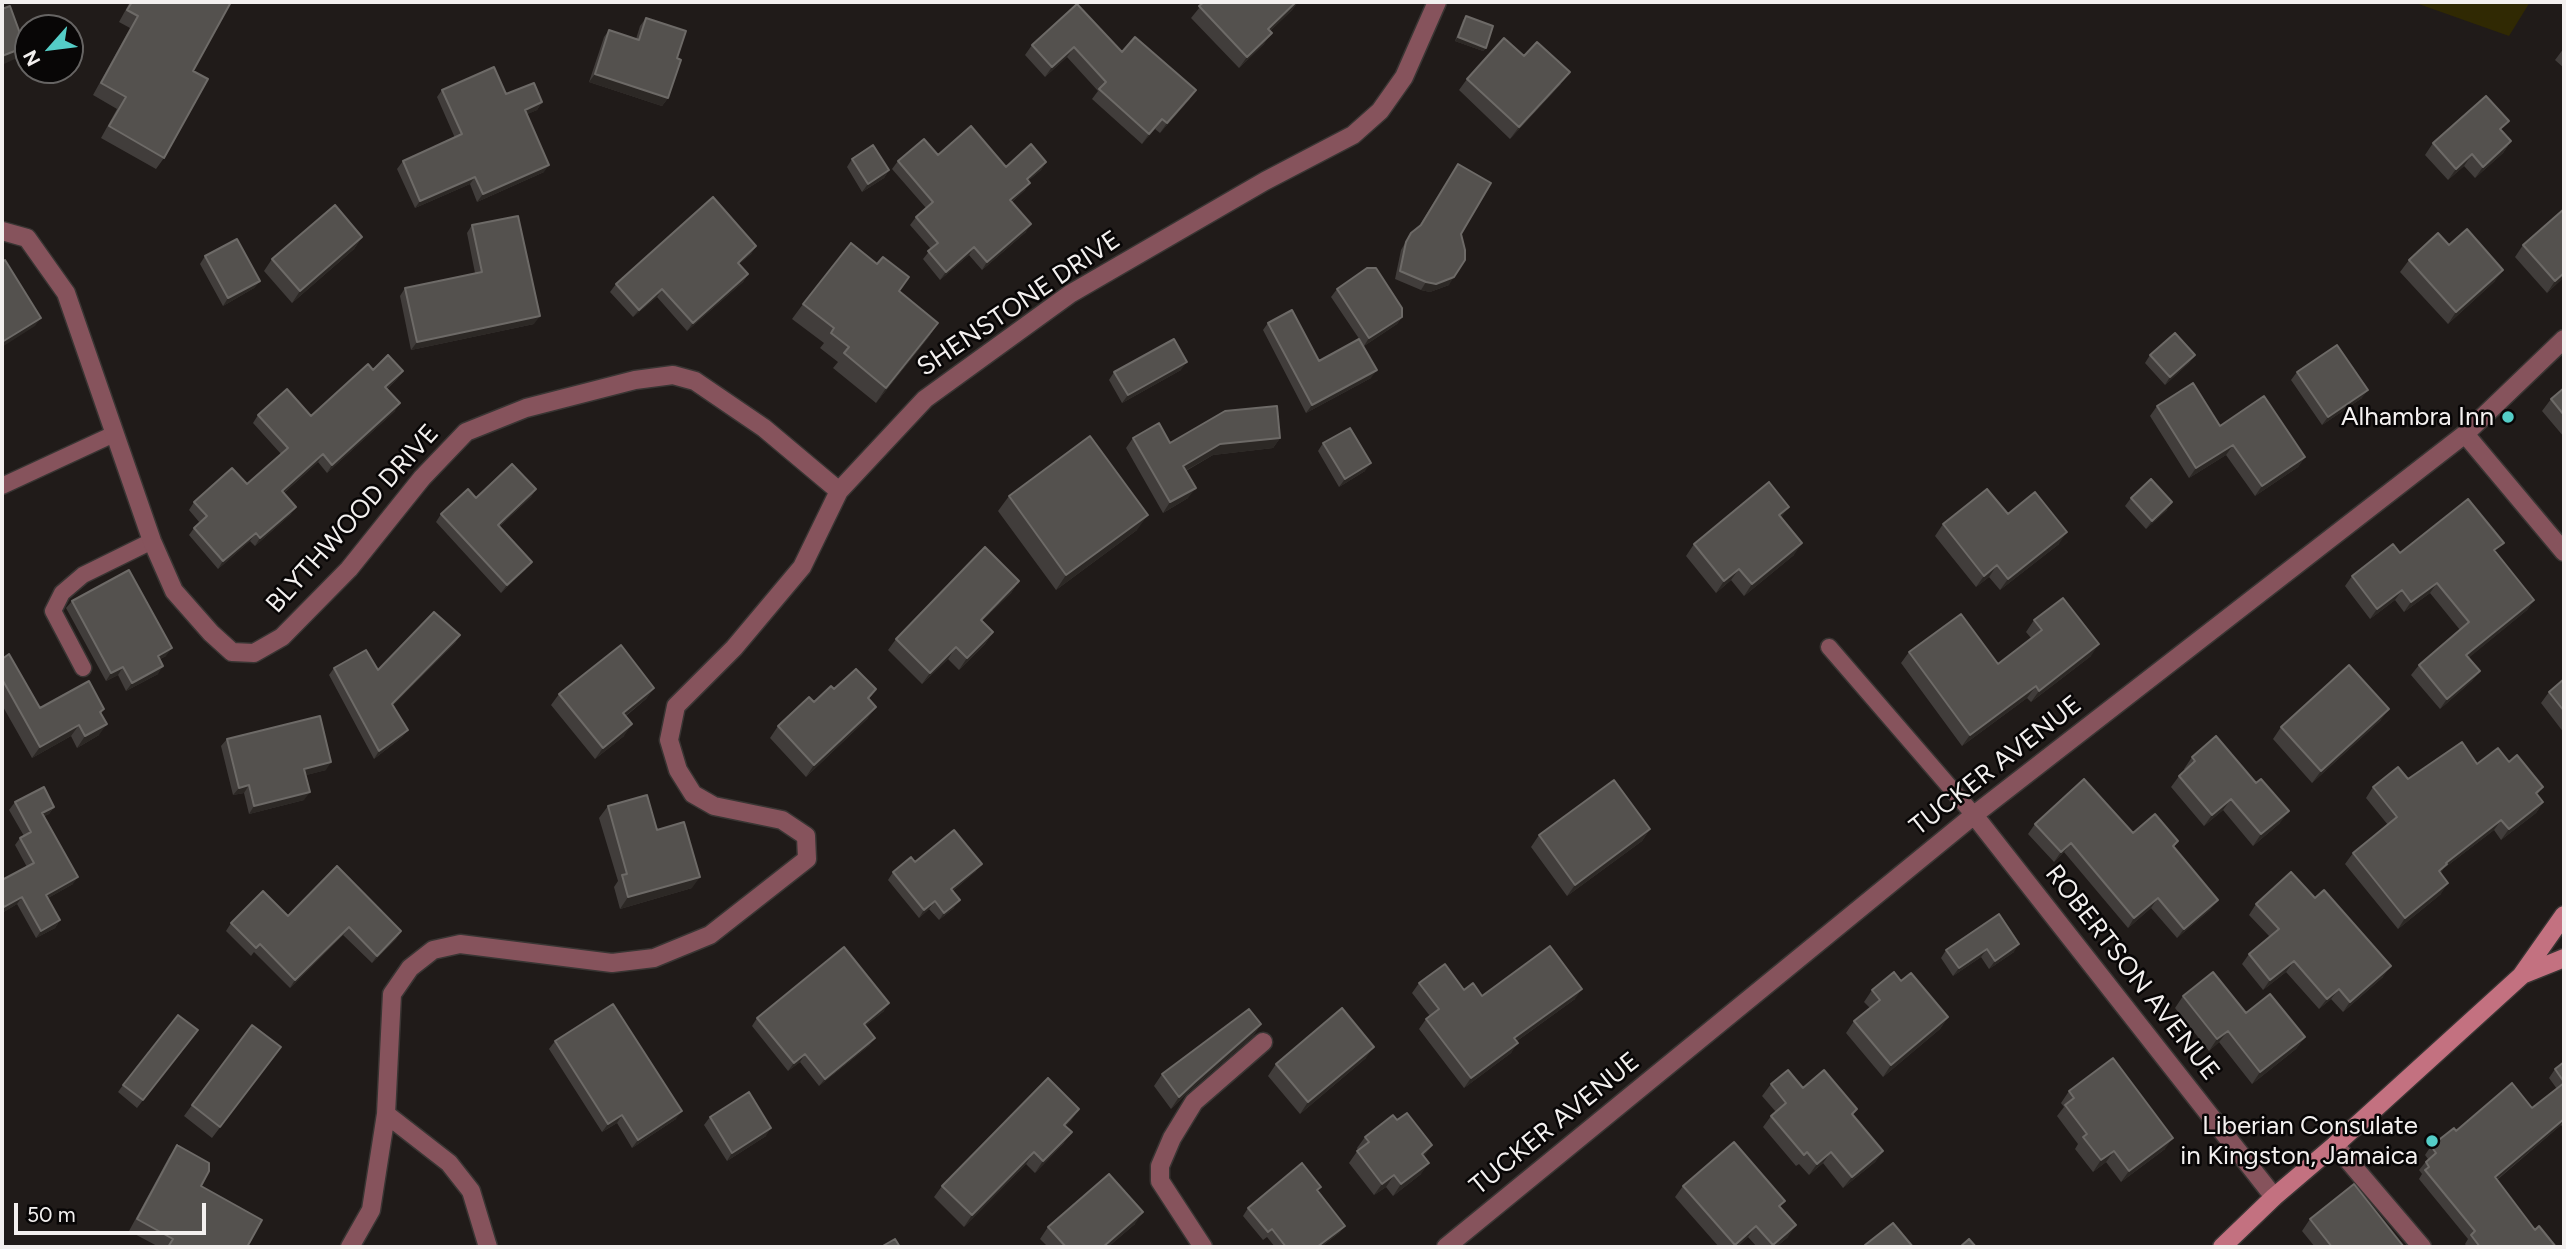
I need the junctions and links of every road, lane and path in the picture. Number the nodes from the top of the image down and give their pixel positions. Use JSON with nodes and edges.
{"nodes":[{"id":1,"x":1437,"y":2,"type":"edge"},
{"id":2,"x":2,"y":231,"type":"edge"},
{"id":3,"x":2564,"y":339,"type":"edge"},
{"id":4,"x":114,"y":434,"type":"junction"},
{"id":5,"x":2465,"y":434,"type":"junction"},
{"id":6,"x":2,"y":486,"type":"edge"},
{"id":7,"x":839,"y":491,"type":"junction"},
{"id":8,"x":152,"y":541,"type":"junction"},
{"id":9,"x":2564,"y":552,"type":"edge"},
{"id":10,"x":1829,"y":646,"type":"dead end"},
{"id":11,"x":83,"y":668,"type":"dead end"},
{"id":12,"x":1974,"y":815,"type":"junction"},
{"id":13,"x":2564,"y":915,"type":"edge"},
{"id":14,"x":2564,"y":958,"type":"edge"},
{"id":15,"x":2521,"y":976,"type":"junction"},
{"id":16,"x":1263,"y":1042,"type":"edge"},
{"id":17,"x":386,"y":1114,"type":"junction"},
{"id":18,"x":2335,"y":1145,"type":"junction"},
{"id":19,"x":2274,"y":1197,"type":"junction"},
{"id":20,"x":349,"y":1247,"type":"edge"},
{"id":21,"x":488,"y":1247,"type":"edge"},
{"id":22,"x":1203,"y":1247,"type":"edge"},
{"id":23,"x":1447,"y":1247,"type":"edge"},
{"id":24,"x":2222,"y":1247,"type":"edge"},
{"id":25,"x":2422,"y":1247,"type":"edge"}],
"edges":[{"from":1,"to":7,"type":"street","name":"SHENSTONE DRIVE"},
{"from":2,"to":4,"type":"street","name":"BLYTHWOOD DRIVE"},
{"from":3,"to":5,"type":"street","name":"TUCKER AVENUE"},
{"from":4,"to":6,"type":"lane"},
{"from":4,"to":8,"type":"street","name":"BLYTHWOOD DRIVE"},
{"from":5,"to":9,"type":"street"},
{"from":5,"to":12,"type":"street","name":"TUCKER AVENUE"},
{"from":7,"to":8,"type":"street","name":"BLYTHWOOD DRIVE"},
{"from":7,"to":17,"type":"street","name":"SHENSTONE DRIVE"},
{"from":8,"to":11,"type":"lane"},
{"from":10,"to":12,"type":"lane"},
{"from":12,"to":19,"type":"street","name":"ROBERTSON AVENUE"},
{"from":12,"to":23,"type":"street","name":"TUCKER AVENUE"},
{"from":13,"to":15,"type":"main road"},
{"from":14,"to":15,"type":"main road"},
{"from":15,"to":18,"type":"main road"},
{"from":16,"to":22,"type":"street"},
{"from":17,"to":20,"type":"street","name":"SHENSTONE DRIVE"},
{"from":17,"to":21,"type":"street"},
{"from":18,"to":19,"type":"main road"},
{"from":18,"to":25,"type":"street"},
{"from":19,"to":24,"type":"main road"}]}
